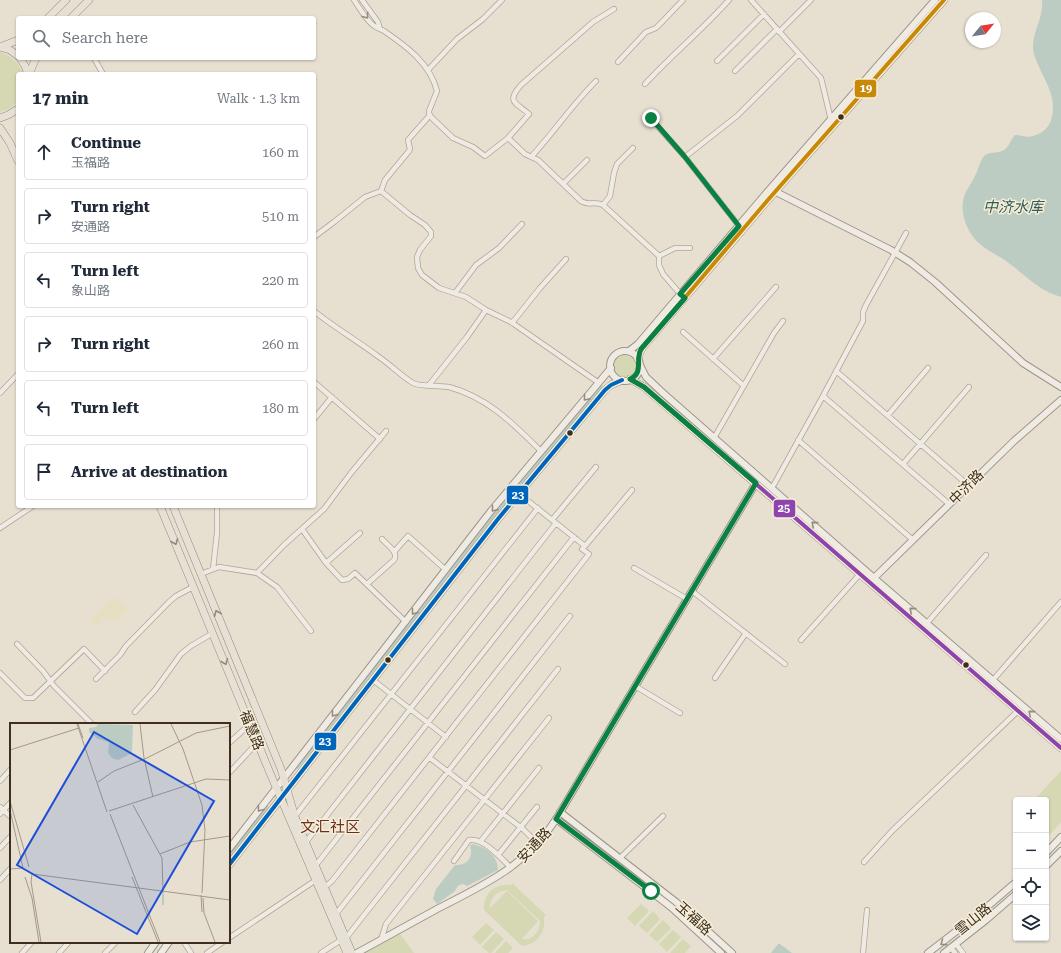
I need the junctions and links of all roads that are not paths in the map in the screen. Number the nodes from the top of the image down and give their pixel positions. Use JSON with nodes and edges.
{"nodes":[{"id":1,"x":89,"y":0,"type":"edge"},
{"id":2,"x":354,"y":0,"type":"edge"},
{"id":3,"x":362,"y":0,"type":"edge"},
{"id":4,"x":502,"y":0,"type":"edge"},
{"id":5,"x":683,"y":0,"type":"edge"},
{"id":6,"x":729,"y":0,"type":"edge"},
{"id":7,"x":751,"y":0,"type":"edge"},
{"id":8,"x":811,"y":0,"type":"edge"},
{"id":9,"x":935,"y":0,"type":"edge"},
{"id":10,"x":944,"y":0,"type":"edge"},
{"id":11,"x":62,"y":1,"type":"edge"},
{"id":12,"x":614,"y":9,"type":"dead end"},
{"id":13,"x":764,"y":14,"type":"junction"},
{"id":14,"x":927,"y":15,"type":"junction"},
{"id":15,"x":50,"y":16,"type":"edge"},
{"id":16,"x":73,"y":16,"type":"edge"},
{"id":17,"x":380,"y":29,"type":"junction"},
{"id":18,"x":778,"y":30,"type":"junction"},
{"id":19,"x":16,"y":41,"type":"edge"},
{"id":20,"x":0,"y":47,"type":"edge"},
{"id":21,"x":799,"y":54,"type":"junction"},
{"id":22,"x":16,"y":55,"type":"edge"},
{"id":23,"x":21,"y":60,"type":"edge"},
{"id":24,"x":35,"y":60,"type":"edge"},
{"id":25,"x":95,"y":60,"type":"edge"},
{"id":26,"x":717,"y":61,"type":"dead end"},
{"id":27,"x":618,"y":62,"type":"dead end"},
{"id":28,"x":428,"y":70,"type":"junction"},
{"id":29,"x":28,"y":72,"type":"edge"},
{"id":30,"x":30,"y":72,"type":"edge"},
{"id":31,"x":102,"y":72,"type":"edge"},
{"id":32,"x":734,"y":72,"type":"dead end"},
{"id":33,"x":596,"y":81,"type":"dead end"},
{"id":34,"x":645,"y":84,"type":"dead end"},
{"id":35,"x":16,"y":110,"type":"edge"},
{"id":36,"x":430,"y":115,"type":"junction"},
{"id":37,"x":0,"y":118,"type":"edge"},
{"id":38,"x":651,"y":118,"type":"dead end"},
{"id":39,"x":829,"y":124,"type":"junction"},
{"id":40,"x":0,"y":128,"type":"edge"},
{"id":41,"x":508,"y":138,"type":"junction"},
{"id":42,"x":632,"y":148,"type":"dead end"},
{"id":43,"x":16,"y":156,"type":"edge"},
{"id":44,"x":531,"y":157,"type":"junction"},
{"id":45,"x":685,"y":157,"type":"junction"},
{"id":46,"x":587,"y":160,"type":"dead end"},
{"id":47,"x":563,"y":184,"type":"junction"},
{"id":48,"x":381,"y":191,"type":"junction"},
{"id":49,"x":776,"y":192,"type":"junction"},
{"id":50,"x":602,"y":205,"type":"junction"},
{"id":51,"x":522,"y":224,"type":"dead end"},
{"id":52,"x":739,"y":226,"type":"junction"},
{"id":53,"x":906,"y":233,"type":"dead end"},
{"id":54,"x":316,"y":236,"type":"edge"},
{"id":55,"x":690,"y":248,"type":"dead end"},
{"id":56,"x":895,"y":252,"type":"junction"},
{"id":57,"x":659,"y":256,"type":"junction"},
{"id":58,"x":566,"y":259,"type":"dead end"},
{"id":59,"x":776,"y":287,"type":"dead end"},
{"id":60,"x":455,"y":293,"type":"junction"},
{"id":61,"x":682,"y":296,"type":"junction"},
{"id":62,"x":486,"y":310,"type":"junction"},
{"id":63,"x":316,"y":313,"type":"edge"},
{"id":64,"x":783,"y":321,"type":"dead end"},
{"id":65,"x":512,"y":323,"type":"junction"},
{"id":66,"x":683,"y":332,"type":"dead end"},
{"id":67,"x":629,"y":352,"type":"junction"},
{"id":68,"x":713,"y":359,"type":"junction"},
{"id":69,"x":639,"y":362,"type":"junction"},
{"id":70,"x":611,"y":368,"type":"junction"},
{"id":71,"x":928,"y":368,"type":"dead end"},
{"id":72,"x":836,"y":371,"type":"junction"},
{"id":73,"x":16,"y":376,"type":"edge"},
{"id":74,"x":630,"y":379,"type":"junction"},
{"id":75,"x":622,"y":380,"type":"junction"},
{"id":76,"x":599,"y":383,"type":"junction"},
{"id":77,"x":316,"y":384,"type":"edge"},
{"id":78,"x":429,"y":385,"type":"junction"},
{"id":79,"x":744,"y":386,"type":"junction"},
{"id":80,"x":969,"y":387,"type":"dead end"},
{"id":81,"x":1061,"y":387,"type":"edge"},
{"id":82,"x":0,"y":393,"type":"edge"},
{"id":83,"x":823,"y":396,"type":"junction"},
{"id":84,"x":332,"y":397,"type":"junction"},
{"id":85,"x":1061,"y":400,"type":"edge"},
{"id":86,"x":888,"y":415,"type":"junction"},
{"id":87,"x":316,"y":417,"type":"edge"},
{"id":88,"x":386,"y":431,"type":"dead end"},
{"id":89,"x":714,"y":438,"type":"junction"},
{"id":90,"x":380,"y":439,"type":"junction"},
{"id":91,"x":798,"y":440,"type":"junction"},
{"id":92,"x":921,"y":443,"type":"junction"},
{"id":93,"x":540,"y":451,"type":"junction"},
{"id":94,"x":903,"y":464,"type":"junction"},
{"id":95,"x":596,"y":467,"type":"dead end"},
{"id":96,"x":756,"y":483,"type":"junction"},
{"id":97,"x":968,"y":485,"type":"junction"},
{"id":98,"x":772,"y":488,"type":"junction"},
{"id":99,"x":632,"y":490,"type":"dead end"},
{"id":100,"x":518,"y":493,"type":"junction"},
{"id":101,"x":949,"y":504,"type":"junction"},
{"id":102,"x":30,"y":508,"type":"edge"},
{"id":103,"x":161,"y":508,"type":"edge"},
{"id":104,"x":174,"y":508,"type":"edge"},
{"id":105,"x":217,"y":508,"type":"edge"},
{"id":106,"x":538,"y":508,"type":"junction"},
{"id":107,"x":554,"y":521,"type":"junction"},
{"id":108,"x":0,"y":528,"type":"edge"},
{"id":109,"x":302,"y":529,"type":"junction"},
{"id":110,"x":360,"y":533,"type":"dead end"},
{"id":111,"x":574,"y":537,"type":"junction"},
{"id":112,"x":382,"y":539,"type":"dead end"},
{"id":113,"x":913,"y":540,"type":"junction"},
{"id":114,"x":585,"y":546,"type":"junction"},
{"id":115,"x":394,"y":552,"type":"junction"},
{"id":116,"x":986,"y":555,"type":"dead end"},
{"id":117,"x":326,"y":563,"type":"junction"},
{"id":118,"x":634,"y":568,"type":"dead end"},
{"id":119,"x":214,"y":569,"type":"junction"},
{"id":120,"x":446,"y":570,"type":"junction"},
{"id":121,"x":257,"y":573,"type":"junction"},
{"id":122,"x":201,"y":574,"type":"junction"},
{"id":123,"x":860,"y":574,"type":"junction"},
{"id":124,"x":874,"y":578,"type":"junction"},
{"id":125,"x":367,"y":584,"type":"junction"},
{"id":126,"x":193,"y":587,"type":"junction"},
{"id":127,"x":692,"y":591,"type":"junction"},
{"id":128,"x":687,"y":599,"type":"junction"},
{"id":129,"x":1061,"y":602,"type":"edge"},
{"id":130,"x":570,"y":616,"type":"dead end"},
{"id":131,"x":406,"y":622,"type":"junction"},
{"id":132,"x":927,"y":623,"type":"junction"},
{"id":133,"x":311,"y":630,"type":"dead end"},
{"id":134,"x":213,"y":633,"type":"junction"},
{"id":135,"x":746,"y":633,"type":"junction"},
{"id":136,"x":802,"y":640,"type":"dead end"},
{"id":137,"x":17,"y":644,"type":"dead end"},
{"id":138,"x":785,"y":664,"type":"dead end"},
{"id":139,"x":558,"y":669,"type":"dead end"},
{"id":140,"x":105,"y":671,"type":"junction"},
{"id":141,"x":0,"y":673,"type":"edge"},
{"id":142,"x":715,"y":678,"type":"dead end"},
{"id":143,"x":96,"y":679,"type":"dead end"},
{"id":144,"x":373,"y":680,"type":"junction"},
{"id":145,"x":993,"y":680,"type":"junction"},
{"id":146,"x":50,"y":681,"type":"junction"},
{"id":147,"x":635,"y":686,"type":"junction"},
{"id":148,"x":392,"y":694,"type":"junction"},
{"id":149,"x":410,"y":709,"type":"junction"},
{"id":150,"x":1018,"y":711,"type":"junction"},
{"id":151,"x":135,"y":712,"type":"dead end"},
{"id":152,"x":680,"y":713,"type":"dead end"},
{"id":153,"x":549,"y":718,"type":"dead end"},
{"id":154,"x":91,"y":723,"type":"edge"},
{"id":155,"x":428,"y":723,"type":"junction"},
{"id":156,"x":250,"y":724,"type":"junction"},
{"id":157,"x":446,"y":737,"type":"junction"},
{"id":158,"x":1061,"y":739,"type":"edge"},
{"id":159,"x":230,"y":742,"type":"edge"},
{"id":160,"x":258,"y":742,"type":"junction"},
{"id":161,"x":1061,"y":748,"type":"edge"},
{"id":162,"x":430,"y":758,"type":"junction"},
{"id":163,"x":539,"y":768,"type":"dead end"},
{"id":164,"x":10,"y":770,"type":"edge"},
{"id":165,"x":230,"y":772,"type":"edge"},
{"id":166,"x":448,"y":772,"type":"junction"},
{"id":167,"x":284,"y":778,"type":"junction"},
{"id":168,"x":0,"y":781,"type":"edge"},
{"id":169,"x":466,"y":786,"type":"junction"},
{"id":170,"x":277,"y":788,"type":"junction"},
{"id":171,"x":287,"y":790,"type":"junction"},
{"id":172,"x":281,"y":798,"type":"junction"},
{"id":173,"x":484,"y":799,"type":"junction"},
{"id":174,"x":10,"y":803,"type":"edge"},
{"id":175,"x":537,"y":807,"type":"dead end"},
{"id":176,"x":1,"y":810,"type":"edge"},
{"id":177,"x":560,"y":812,"type":"junction"},
{"id":178,"x":503,"y":813,"type":"junction"},
{"id":179,"x":10,"y":816,"type":"edge"},
{"id":180,"x":295,"y":816,"type":"junction"},
{"id":181,"x":663,"y":816,"type":"dead end"},
{"id":182,"x":556,"y":819,"type":"junction"},
{"id":183,"x":521,"y":827,"type":"junction"},
{"id":184,"x":10,"y":837,"type":"edge"},
{"id":185,"x":1061,"y":837,"type":"edge"},
{"id":186,"x":306,"y":842,"type":"junction"},
{"id":187,"x":480,"y":842,"type":"junction"},
{"id":188,"x":538,"y":844,"type":"junction"},
{"id":189,"x":0,"y":848,"type":"edge"},
{"id":190,"x":230,"y":848,"type":"edge"},
{"id":191,"x":1049,"y":850,"type":"edge"},
{"id":192,"x":1061,"y":851,"type":"edge"},
{"id":193,"x":498,"y":855,"type":"junction"},
{"id":194,"x":620,"y":858,"type":"junction"},
{"id":195,"x":454,"y":861,"type":"dead end"},
{"id":196,"x":864,"y":862,"type":"dead end"},
{"id":197,"x":1049,"y":863,"type":"edge"},
{"id":198,"x":230,"y":864,"type":"edge"},
{"id":199,"x":316,"y":865,"type":"junction"},
{"id":200,"x":511,"y":868,"type":"junction"},
{"id":201,"x":10,"y":869,"type":"edge"},
{"id":202,"x":0,"y":880,"type":"edge"},
{"id":203,"x":316,"y":880,"type":"junction"},
{"id":204,"x":1013,"y":885,"type":"edge"},
{"id":205,"x":325,"y":887,"type":"junction"},
{"id":206,"x":1013,"y":897,"type":"edge"},
{"id":207,"x":867,"y":910,"type":"dead end"},
{"id":208,"x":336,"y":914,"type":"junction"},
{"id":209,"x":230,"y":937,"type":"edge"},
{"id":210,"x":344,"y":939,"type":"junction"},
{"id":211,"x":381,"y":940,"type":"junction"},
{"id":212,"x":34,"y":943,"type":"edge"},
{"id":213,"x":68,"y":943,"type":"edge"},
{"id":214,"x":115,"y":943,"type":"edge"},
{"id":215,"x":155,"y":943,"type":"edge"},
{"id":216,"x":168,"y":943,"type":"edge"},
{"id":217,"x":185,"y":943,"type":"edge"},
{"id":218,"x":221,"y":943,"type":"edge"},
{"id":219,"x":954,"y":948,"type":"edge"},
{"id":220,"x":22,"y":953,"type":"edge"},
{"id":221,"x":59,"y":953,"type":"edge"},
{"id":222,"x":105,"y":953,"type":"edge"},
{"id":223,"x":148,"y":953,"type":"edge"},
{"id":224,"x":161,"y":953,"type":"edge"},
{"id":225,"x":191,"y":953,"type":"edge"},
{"id":226,"x":206,"y":953,"type":"edge"},
{"id":227,"x":321,"y":953,"type":"edge"},
{"id":228,"x":346,"y":953,"type":"edge"},
{"id":229,"x":352,"y":953,"type":"edge"},
{"id":230,"x":357,"y":953,"type":"edge"},
{"id":231,"x":721,"y":953,"type":"edge"},
{"id":232,"x":732,"y":953,"type":"edge"},
{"id":233,"x":863,"y":953,"type":"edge"},
{"id":234,"x":928,"y":953,"type":"edge"},
{"id":235,"x":944,"y":953,"type":"edge"},
{"id":236,"x":963,"y":953,"type":"edge"}],
"edges":[{"from":1,"to":16,"type":"main road"},
{"from":2,"to":17,"type":"street","one_way":true},
{"from":3,"to":17,"type":"street"},
{"from":4,"to":28,"type":"street"},
{"from":5,"to":27,"type":"street"},
{"from":6,"to":34,"type":"street"},
{"from":7,"to":13,"type":"street"},
{"from":8,"to":18,"type":"street"},
{"from":9,"to":14,"type":"street"},
{"from":10,"to":14,"type":"street"},
{"from":11,"to":15,"type":"main road"},
{"from":12,"to":41,"type":"street"},
{"from":13,"to":18,"type":"street"},
{"from":13,"to":26,"type":"street"},
{"from":14,"to":39,"type":"street"},
{"from":17,"to":28,"type":"street"},
{"from":18,"to":21,"type":"street"},
{"from":18,"to":32,"type":"street"},
{"from":19,"to":20,"type":"main road"},
{"from":20,"to":22,"type":"main road"},
{"from":21,"to":39,"type":"street"},
{"from":21,"to":45,"type":"street"},
{"from":23,"to":29,"type":"main road"},
{"from":24,"to":30,"type":"main road"},
{"from":25,"to":31,"type":"street"},
{"from":28,"to":36,"type":"street"},
{"from":33,"to":44,"type":"street"},
{"from":35,"to":37,"type":"main road"},
{"from":36,"to":41,"type":"street"},
{"from":36,"to":48,"type":"street"},
{"from":38,"to":45,"type":"street"},
{"from":39,"to":49,"type":"street"},
{"from":39,"to":52,"type":"street"},
{"from":40,"to":43,"type":"main road"},
{"from":41,"to":44,"type":"street"},
{"from":42,"to":50,"type":"street"},
{"from":44,"to":47,"type":"street"},
{"from":45,"to":52,"type":"street"},
{"from":46,"to":47,"type":"street"},
{"from":47,"to":50,"type":"street"},
{"from":48,"to":54,"type":"street"},
{"from":48,"to":60,"type":"street"},
{"from":49,"to":56,"type":"street"},
{"from":49,"to":61,"type":"street"},
{"from":50,"to":57,"type":"street"},
{"from":51,"to":60,"type":"street"},
{"from":52,"to":61,"type":"street"},
{"from":53,"to":56,"type":"street"},
{"from":55,"to":57,"type":"street"},
{"from":56,"to":72,"type":"street"},
{"from":56,"to":81,"type":"street"},
{"from":57,"to":61,"type":"street"},
{"from":58,"to":65,"type":"street"},
{"from":59,"to":68,"type":"street"},
{"from":60,"to":62,"type":"street"},
{"from":61,"to":67,"type":"street"},
{"from":61,"to":69,"type":"street"},
{"from":62,"to":65,"type":"street"},
{"from":62,"to":78,"type":"street"},
{"from":63,"to":78,"type":"street"},
{"from":64,"to":79,"type":"street"},
{"from":65,"to":76,"type":"street"},
{"from":66,"to":68,"type":"street"},
{"from":67,"to":69,"type":"street"},
{"from":67,"to":70,"type":"street"},
{"from":68,"to":79,"type":"street"},
{"from":69,"to":74,"type":"street"},
{"from":69,"to":89,"type":"street"},
{"from":70,"to":75,"type":"street"},
{"from":70,"to":76,"type":"street"},
{"from":71,"to":86,"type":"street"},
{"from":72,"to":83,"type":"street"},
{"from":72,"to":86,"type":"street"},
{"from":73,"to":82,"type":"street"},
{"from":74,"to":75,"type":"street"},
{"from":74,"to":96,"type":"street"},
{"from":75,"to":100,"type":"street"},
{"from":76,"to":93,"type":"street","one_way":true},
{"from":77,"to":84,"type":"street"},
{"from":78,"to":93,"type":"street"},
{"from":79,"to":89,"type":"street"},
{"from":80,"to":92,"type":"street"},
{"from":83,"to":91,"type":"street"},
{"from":83,"to":94,"type":"street"},
{"from":84,"to":87,"type":"street"},
{"from":84,"to":90,"type":"street"},
{"from":85,"to":97,"type":"street","name":"中济路"},
{"from":86,"to":92,"type":"street"},
{"from":88,"to":90,"type":"street"},
{"from":89,"to":98,"type":"street"},
{"from":90,"to":109,"type":"street"},
{"from":91,"to":98,"type":"street"},
{"from":91,"to":113,"type":"street"},
{"from":92,"to":94,"type":"street"},
{"from":92,"to":97,"type":"street"},
{"from":93,"to":120,"type":"street","one_way":true},
{"from":94,"to":101,"type":"street"},
{"from":95,"to":107,"type":"street"},
{"from":96,"to":123,"type":"street"},
{"from":96,"to":127,"type":"street","name":"安通路"},
{"from":97,"to":101,"type":"street","name":"中济路"},
{"from":124,"to":98,"type":"street","one_way":true},
{"from":99,"to":114,"type":"street"},
{"from":100,"to":106,"type":"street"},
{"from":100,"to":144,"type":"street"},
{"from":101,"to":113,"type":"street","name":"中济路"},
{"from":102,"to":108,"type":"street"},
{"from":103,"to":126,"type":"main road","name":"福慧路","one_way":true},
{"from":104,"to":122,"type":"main road","name":"福慧路"},
{"from":105,"to":119,"type":"street"},
{"from":106,"to":107,"type":"street"},
{"from":106,"to":148,"type":"street"},
{"from":107,"to":111,"type":"street"},
{"from":107,"to":149,"type":"street"},
{"from":109,"to":117,"type":"street"},
{"from":109,"to":121,"type":"street"},
{"from":110,"to":117,"type":"street"},
{"from":111,"to":114,"type":"street"},
{"from":111,"to":155,"type":"street"},
{"from":112,"to":115,"type":"street"},
{"from":113,"to":124,"type":"street","name":"中济路"},
{"from":114,"to":157,"type":"street"},
{"from":115,"to":120,"type":"street"},
{"from":115,"to":125,"type":"street"},
{"from":116,"to":132,"type":"street"},
{"from":117,"to":125,"type":"street"},
{"from":118,"to":128,"type":"street"},
{"from":119,"to":121,"type":"street"},
{"from":119,"to":122,"type":"street"},
{"from":120,"to":131,"type":"street","one_way":true},
{"from":121,"to":133,"type":"street"},
{"from":167,"to":122,"type":"main road","name":"福慧路","one_way":true},
{"from":123,"to":136,"type":"street"},
{"from":123,"to":150,"type":"street"},
{"from":132,"to":124,"type":"street","one_way":true},
{"from":125,"to":131,"type":"street"},
{"from":126,"to":134,"type":"main road","name":"福慧路"},
{"from":126,"to":140,"type":"street"},
{"from":127,"to":128,"type":"street","name":"安通路"},
{"from":127,"to":135,"type":"street"},
{"from":128,"to":147,"type":"street","name":"安通路"},
{"from":129,"to":145,"type":"street"},
{"from":130,"to":166,"type":"street"},
{"from":131,"to":167,"type":"street","one_way":true},
{"from":132,"to":145,"type":"street"},
{"from":134,"to":151,"type":"street"},
{"from":134,"to":156,"type":"main road","name":"福慧路","one_way":true},
{"from":135,"to":138,"type":"street"},
{"from":135,"to":142,"type":"street"},
{"from":137,"to":146,"type":"street"},
{"from":139,"to":169,"type":"street"},
{"from":140,"to":143,"type":"street"},
{"from":140,"to":146,"type":"street"},
{"from":141,"to":146,"type":"street"},
{"from":144,"to":148,"type":"street"},
{"from":144,"to":171,"type":"street"},
{"from":158,"to":145,"type":"street","one_way":true},
{"from":146,"to":154,"type":"street"},
{"from":147,"to":152,"type":"street"},
{"from":147,"to":177,"type":"street","name":"安通路"},
{"from":148,"to":149,"type":"street"},
{"from":148,"to":180,"type":"street"},
{"from":149,"to":155,"type":"street"},
{"from":149,"to":186,"type":"street"},
{"from":150,"to":161,"type":"street"},
{"from":150,"to":196,"type":"street"},
{"from":153,"to":173,"type":"street"},
{"from":155,"to":157,"type":"street"},
{"from":155,"to":199,"type":"street"},
{"from":156,"to":159,"type":"street"},
{"from":156,"to":160,"type":"main road","name":"福慧路"},
{"from":157,"to":162,"type":"street"},
{"from":160,"to":165,"type":"street"},
{"from":160,"to":170,"type":"main road","name":"福慧路"},
{"from":162,"to":166,"type":"street"},
{"from":162,"to":205,"type":"street"},
{"from":163,"to":178,"type":"street"},
{"from":164,"to":168,"type":"street"},
{"from":166,"to":169,"type":"street"},
{"from":166,"to":208,"type":"street"},
{"from":167,"to":170,"type":"street"},
{"from":167,"to":171,"type":"main road","name":"福慧路"},
{"from":169,"to":173,"type":"street"},
{"from":169,"to":210,"type":"street"},
{"from":170,"to":172,"type":"main road","name":"福慧路"},
{"from":170,"to":190,"type":"street","one_way":true},
{"from":171,"to":172,"type":"street"},
{"from":171,"to":180,"type":"main road","name":"福慧路"},
{"from":172,"to":198,"type":"street"},
{"from":172,"to":203,"type":"main road","name":"福慧路"},
{"from":173,"to":178,"type":"street"},
{"from":173,"to":211,"type":"street"},
{"from":174,"to":176,"type":"street"},
{"from":175,"to":183,"type":"street"},
{"from":176,"to":179,"type":"street"},
{"from":177,"to":182,"type":"street","name":"安通路"},
{"from":177,"to":194,"type":"street","name":"玉福路"},
{"from":178,"to":183,"type":"street"},
{"from":178,"to":187,"type":"street"},
{"from":180,"to":186,"type":"main road","name":"福慧路"},
{"from":181,"to":194,"type":"street"},
{"from":182,"to":188,"type":"street","name":"安通路"},
{"from":182,"to":231,"type":"street","name":"玉福路"},
{"from":183,"to":188,"type":"street"},
{"from":183,"to":193,"type":"street"},
{"from":184,"to":189,"type":"street"},
{"from":185,"to":191,"type":"street"},
{"from":186,"to":199,"type":"main road","name":"福慧路"},
{"from":187,"to":193,"type":"street"},
{"from":187,"to":195,"type":"street"},
{"from":188,"to":200,"type":"street","name":"安通路"},
{"from":192,"to":197,"type":"street"},
{"from":193,"to":200,"type":"street"},
{"from":194,"to":232,"type":"street","name":"玉福路"},
{"from":199,"to":205,"type":"main road","name":"福慧路"},
{"from":200,"to":211,"type":"street","name":"安通路"},
{"from":201,"to":202,"type":"street"},
{"from":203,"to":209,"type":"street"},
{"from":203,"to":210,"type":"main road","name":"福慧路"},
{"from":204,"to":234,"type":"street","name":"雪山路","one_way":true},
{"from":205,"to":208,"type":"main road","name":"福慧路"},
{"from":206,"to":219,"type":"street","name":"雪山路"},
{"from":207,"to":233,"type":"street"},
{"from":208,"to":210,"type":"main road","name":"福慧路"},
{"from":210,"to":227,"type":"street"},
{"from":210,"to":228,"type":"main road","name":"福慧路"},
{"from":210,"to":229,"type":"main road","name":"福慧路"},
{"from":211,"to":230,"type":"street","name":"安通路"},
{"from":212,"to":220,"type":"street"},
{"from":213,"to":221,"type":"street"},
{"from":214,"to":222,"type":"street"},
{"from":215,"to":223,"type":"street"},
{"from":216,"to":224,"type":"street"},
{"from":217,"to":225,"type":"street"},
{"from":218,"to":226,"type":"street"},
{"from":219,"to":235,"type":"street","name":"雪山路"},
{"from":219,"to":236,"type":"street"}]}
